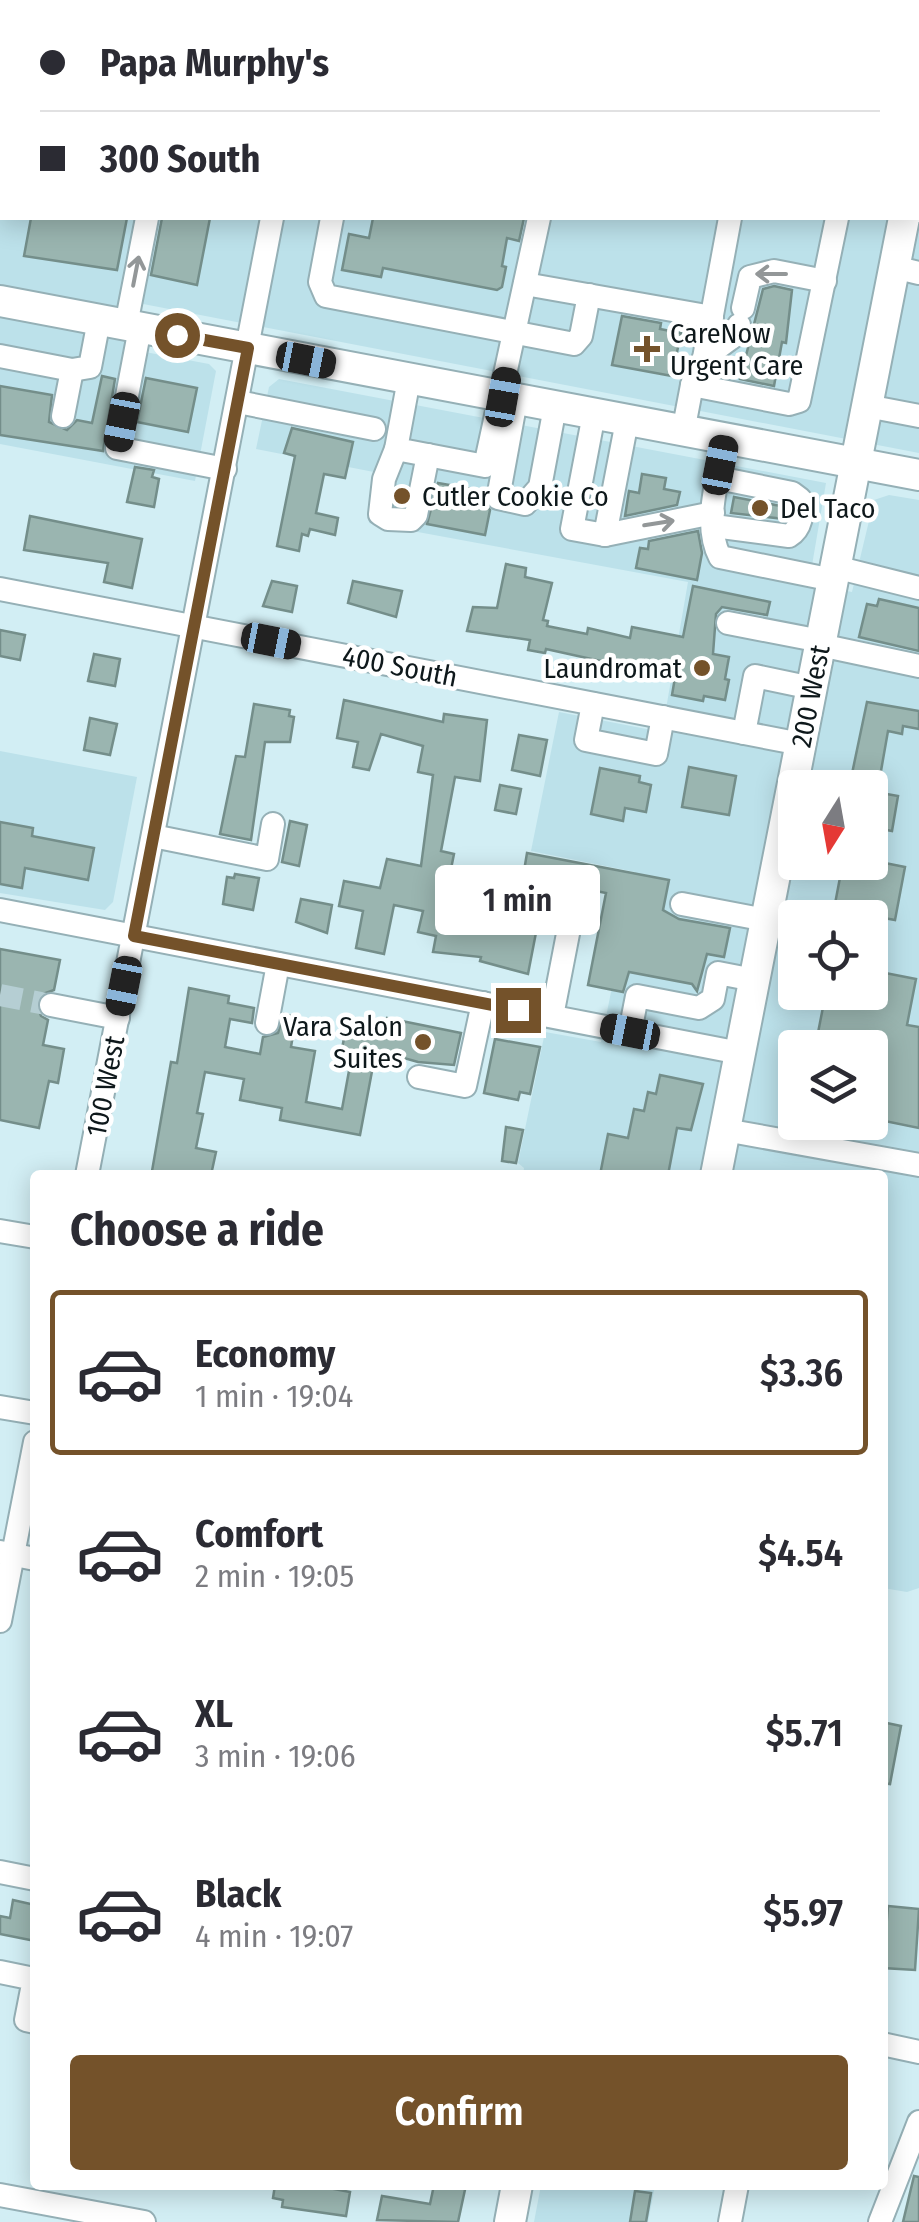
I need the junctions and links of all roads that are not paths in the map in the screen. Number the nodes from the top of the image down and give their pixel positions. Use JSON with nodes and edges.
{"nodes":[{"id":1,"x":146,"y":220,"type":"edge"},
{"id":2,"x":272,"y":220,"type":"edge"},
{"id":3,"x":332,"y":220,"type":"edge"},
{"id":4,"x":539,"y":220,"type":"edge"},
{"id":5,"x":730,"y":220,"type":"edge"},
{"id":6,"x":837,"y":220,"type":"edge"},
{"id":7,"x":904,"y":220,"type":"edge"},
{"id":8,"x":906,"y":270,"type":"edge"},
{"id":9,"x":824,"y":281,"type":"junction"},
{"id":10,"x":524,"y":284,"type":"junction"},
{"id":11,"x":589,"y":295,"type":"junction"},
{"id":12,"x":0,"y":301,"type":"edge"},
{"id":13,"x":712,"y":317,"type":"junction"},
{"id":14,"x":122,"y":324,"type":"junction"},
{"id":15,"x":515,"y":332,"type":"junction"},
{"id":16,"x":248,"y":348,"type":"junction"},
{"id":17,"x":0,"y":356,"type":"edge"},
{"id":18,"x":704,"y":358,"type":"junction"},
{"id":19,"x":72,"y":370,"type":"junction"},
{"id":20,"x":410,"y":379,"type":"junction"},
{"id":21,"x":692,"y":385,"type":"junction"},
{"id":22,"x":509,"y":398,"type":"junction"},
{"id":23,"x":238,"y":402,"type":"junction"},
{"id":24,"x":866,"y":406,"type":"junction"},
{"id":25,"x":555,"y":407,"type":"junction"},
{"id":26,"x":594,"y":414,"type":"junction"},
{"id":27,"x":63,"y":416,"type":"dead end"},
{"id":28,"x":919,"y":416,"type":"edge"},
{"id":29,"x":627,"y":420,"type":"junction"},
{"id":30,"x":374,"y":429,"type":"dead end"},
{"id":31,"x":683,"y":432,"type":"junction"},
{"id":32,"x":726,"y":440,"type":"junction"},
{"id":33,"x":396,"y":450,"type":"junction"},
{"id":34,"x":428,"y":455,"type":"junction"},
{"id":35,"x":856,"y":463,"type":"junction"},
{"id":36,"x":225,"y":468,"type":"junction"},
{"id":37,"x":919,"y":476,"type":"edge"},
{"id":38,"x":718,"y":478,"type":"junction"},
{"id":39,"x":714,"y":519,"type":"junction"},
{"id":40,"x":605,"y":535,"type":"junction"},
{"id":41,"x":834,"y":573,"type":"junction"},
{"id":42,"x":0,"y":588,"type":"edge"},
{"id":43,"x":919,"y":588,"type":"edge"},
{"id":44,"x":728,"y":623,"type":"dead end"},
{"id":45,"x":194,"y":626,"type":"junction"},
{"id":46,"x":820,"y":643,"type":"junction"},
{"id":47,"x":919,"y":666,"type":"edge"},
{"id":48,"x":812,"y":688,"type":"junction"},
{"id":49,"x":593,"y":704,"type":"junction"},
{"id":50,"x":663,"y":717,"type":"junction"},
{"id":51,"x":744,"y":733,"type":"junction"},
{"id":52,"x":800,"y":744,"type":"junction"},
{"id":53,"x":273,"y":824,"type":"dead end"},
{"id":54,"x":154,"y":836,"type":"junction"},
{"id":55,"x":682,"y":904,"type":"dead end"},
{"id":56,"x":573,"y":908,"type":"dead end"},
{"id":57,"x":0,"y":910,"type":"edge"},
{"id":58,"x":766,"y":920,"type":"junction"},
{"id":59,"x":134,"y":936,"type":"junction"},
{"id":60,"x":278,"y":964,"type":"junction"},
{"id":61,"x":754,"y":980,"type":"junction"},
{"id":62,"x":483,"y":1003,"type":"junction"},
{"id":63,"x":51,"y":1005,"type":"tunnel mouth"},
{"id":64,"x":552,"y":1016,"type":"junction"},
{"id":65,"x":118,"y":1018,"type":"junction"},
{"id":66,"x":267,"y":1023,"type":"dead end"},
{"id":67,"x":630,"y":1032,"type":"junction"},
{"id":68,"x":740,"y":1052,"type":"junction"},
{"id":69,"x":419,"y":1077,"type":"dead end"},
{"id":70,"x":725,"y":1130,"type":"junction"},
{"id":71,"x":919,"y":1165,"type":"edge"},
{"id":72,"x":88,"y":1170,"type":"edge"},
{"id":73,"x":717,"y":1170,"type":"edge"},
{"id":74,"x":0,"y":1231,"type":"edge"},
{"id":75,"x":30,"y":1236,"type":"edge"},
{"id":76,"x":0,"y":1407,"type":"edge"},
{"id":77,"x":30,"y":1413,"type":"edge"},
{"id":78,"x":30,"y":1472,"type":"edge"},
{"id":79,"x":16,"y":1556,"type":"edge"},
{"id":80,"x":0,"y":1622,"type":"edge"},
{"id":81,"x":0,"y":1872,"type":"edge"},
{"id":82,"x":30,"y":1878,"type":"edge"},
{"id":83,"x":0,"y":1972,"type":"edge"},
{"id":84,"x":30,"y":1977,"type":"edge"},
{"id":85,"x":30,"y":1999,"type":"edge"},
{"id":86,"x":30,"y":2021,"type":"edge"},
{"id":87,"x":888,"y":2045,"type":"edge"},
{"id":88,"x":919,"y":2052,"type":"edge"},
{"id":89,"x":919,"y":2122,"type":"edge"},
{"id":90,"x":516,"y":2190,"type":"edge"},
{"id":91,"x":737,"y":2190,"type":"edge"},
{"id":92,"x":0,"y":2195,"type":"edge"},
{"id":93,"x":144,"y":2222,"type":"edge"},
{"id":94,"x":510,"y":2222,"type":"edge"},
{"id":95,"x":730,"y":2222,"type":"edge"},
{"id":96,"x":880,"y":2222,"type":"edge"}],
"edges":[{"from":14,"to":1,"type":"street","one_way":true},
{"from":2,"to":16,"type":"street","name":"100 West"},
{"from":3,"to":15,"type":"street"},
{"from":4,"to":10,"type":"street"},
{"from":5,"to":13,"type":"street"},
{"from":6,"to":9,"type":"street"},
{"from":7,"to":8,"type":"main road","name":"200 West"},
{"from":8,"to":24,"type":"main road","name":"200 West"},
{"from":9,"to":18,"type":"street","one_way":true},
{"from":9,"to":21,"type":"street"},
{"from":10,"to":11,"type":"street"},
{"from":10,"to":15,"type":"street"},
{"from":11,"to":13,"type":"street"},
{"from":11,"to":15,"type":"street"},
{"from":12,"to":14,"type":"main road"},
{"from":13,"to":18,"type":"street"},
{"from":14,"to":16,"type":"main road"},
{"from":14,"to":19,"type":"street"},
{"from":14,"to":36,"type":"street"},
{"from":15,"to":22,"type":"street"},
{"from":16,"to":20,"type":"main road"},
{"from":16,"to":23,"type":"street","name":"100 West"},
{"from":17,"to":19,"type":"street"},
{"from":18,"to":21,"type":"street"},
{"from":19,"to":27,"type":"street"},
{"from":20,"to":22,"type":"main road"},
{"from":20,"to":33,"type":"street"},
{"from":21,"to":31,"type":"street"},
{"from":22,"to":25,"type":"main road"},
{"from":22,"to":25,"type":"street"},
{"from":22,"to":34,"type":"street"},
{"from":23,"to":30,"type":"street"},
{"from":23,"to":36,"type":"street","name":"100 West"},
{"from":24,"to":28,"type":"street"},
{"from":24,"to":35,"type":"main road","name":"200 West"},
{"from":25,"to":26,"type":"main road"},
{"from":26,"to":29,"type":"main road"},
{"from":26,"to":40,"type":"street"},
{"from":29,"to":31,"type":"main road"},
{"from":29,"to":40,"type":"street"},
{"from":31,"to":32,"type":"main road"},
{"from":32,"to":35,"type":"main road"},
{"from":32,"to":38,"type":"street"},
{"from":33,"to":34,"type":"street"},
{"from":33,"to":34,"type":"street"},
{"from":35,"to":37,"type":"main road"},
{"from":35,"to":41,"type":"main road","name":"200 West"},
{"from":36,"to":45,"type":"street","name":"100 West"},
{"from":38,"to":39,"type":"street"},
{"from":38,"to":39,"type":"street"},
{"from":40,"to":39,"type":"street","one_way":true},
{"from":39,"to":41,"type":"street"},
{"from":41,"to":43,"type":"street"},
{"from":41,"to":46,"type":"main road","name":"200 West"},
{"from":42,"to":45,"type":"street","name":"400 South"},
{"from":44,"to":46,"type":"street"},
{"from":45,"to":49,"type":"street","name":"400 South"},
{"from":45,"to":54,"type":"street","name":"100 West"},
{"from":46,"to":47,"type":"street"},
{"from":46,"to":48,"type":"main road","name":"200 West"},
{"from":48,"to":51,"type":"street"},
{"from":48,"to":52,"type":"main road","name":"200 West"},
{"from":49,"to":50,"type":"street","name":"400 South"},
{"from":49,"to":50,"type":"street"},
{"from":50,"to":51,"type":"street","name":"400 South"},
{"from":51,"to":52,"type":"street","name":"400 South"},
{"from":52,"to":58,"type":"main road","name":"200 West"},
{"from":53,"to":54,"type":"street"},
{"from":54,"to":59,"type":"street","name":"100 West"},
{"from":55,"to":58,"type":"street"},
{"from":56,"to":64,"type":"street"},
{"from":57,"to":59,"type":"street"},
{"from":58,"to":61,"type":"main road","name":"200 West"},
{"from":59,"to":60,"type":"street"},
{"from":59,"to":65,"type":"street","name":"100 West"},
{"from":60,"to":62,"type":"street"},
{"from":60,"to":66,"type":"street"},
{"from":61,"to":67,"type":"street"},
{"from":61,"to":68,"type":"main road","name":"200 West"},
{"from":62,"to":64,"type":"street"},
{"from":62,"to":69,"type":"street"},
{"from":63,"to":65,"type":"street"},
{"from":64,"to":67,"type":"street"},
{"from":65,"to":72,"type":"street","name":"100 West"},
{"from":67,"to":68,"type":"street"},
{"from":68,"to":70,"type":"main road","name":"200 West"},
{"from":70,"to":71,"type":"street"},
{"from":70,"to":73,"type":"main road","name":"200 West"},
{"from":74,"to":75,"type":"street"},
{"from":76,"to":77,"type":"street"},
{"from":78,"to":79,"type":"street"},
{"from":79,"to":80,"type":"street"},
{"from":81,"to":82,"type":"street"},
{"from":83,"to":84,"type":"street"},
{"from":85,"to":86,"type":"street"},
{"from":87,"to":88,"type":"street"},
{"from":89,"to":96,"type":"street"},
{"from":90,"to":94,"type":"main road"},
{"from":91,"to":95,"type":"street"},
{"from":92,"to":93,"type":"street"}]}
